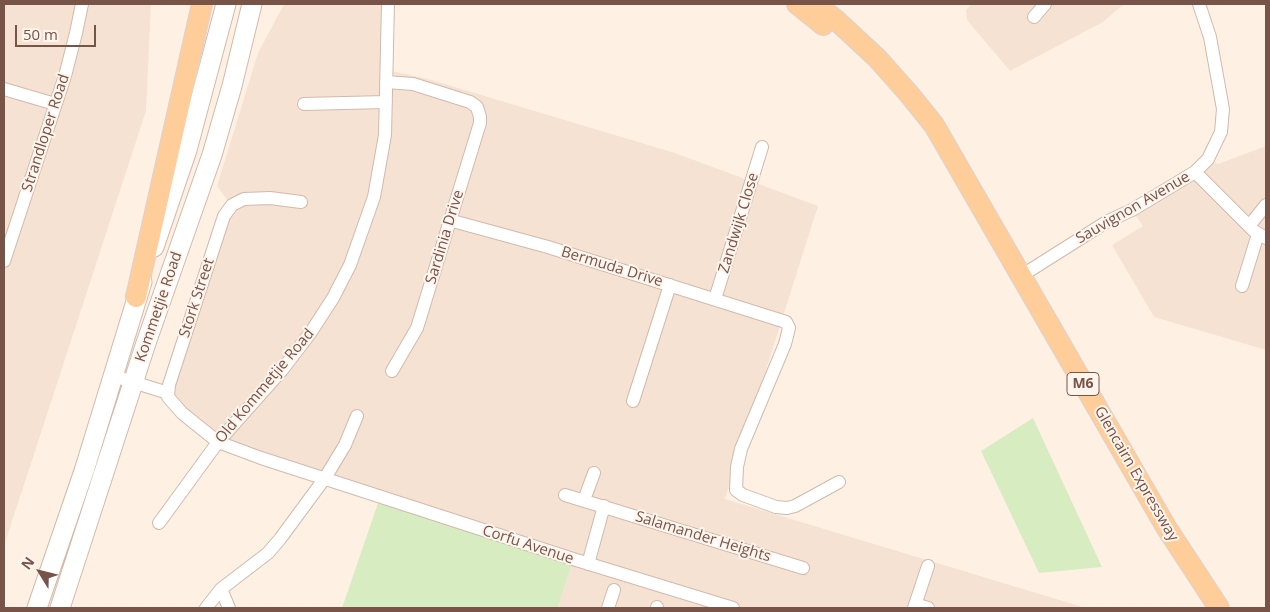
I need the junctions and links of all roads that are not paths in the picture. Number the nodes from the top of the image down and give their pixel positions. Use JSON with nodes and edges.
{"nodes":[{"id":1,"x":82,"y":4,"type":"edge"},
{"id":2,"x":202,"y":4,"type":"edge"},
{"id":3,"x":226,"y":4,"type":"edge"},
{"id":4,"x":252,"y":4,"type":"edge"},
{"id":5,"x":388,"y":4,"type":"edge"},
{"id":6,"x":797,"y":4,"type":"edge"},
{"id":7,"x":816,"y":4,"type":"edge"},
{"id":8,"x":1045,"y":4,"type":"edge"},
{"id":9,"x":1199,"y":4,"type":"edge"},
{"id":10,"x":1034,"y":17,"type":"dead end"},
{"id":11,"x":386,"y":82,"type":"junction"},
{"id":12,"x":4,"y":89,"type":"edge"},
{"id":13,"x":386,"y":102,"type":"junction"},
{"id":14,"x":55,"y":104,"type":"junction"},
{"id":15,"x":304,"y":104,"type":"dead end"},
{"id":16,"x":762,"y":147,"type":"dead end"},
{"id":17,"x":951,"y":157,"type":"junction"},
{"id":18,"x":1195,"y":172,"type":"junction"},
{"id":19,"x":301,"y":202,"type":"dead end"},
{"id":20,"x":1266,"y":205,"type":"edge"},
{"id":21,"x":450,"y":220,"type":"junction"},
{"id":22,"x":10,"y":224,"type":"edge"},
{"id":23,"x":1258,"y":233,"type":"edge"},
{"id":24,"x":4,"y":262,"type":"edge"},
{"id":25,"x":1021,"y":276,"type":"junction"},
{"id":26,"x":670,"y":285,"type":"junction"},
{"id":27,"x":1242,"y":286,"type":"dead end"},
{"id":28,"x":136,"y":297,"type":"junction"},
{"id":29,"x":715,"y":299,"type":"junction"},
{"id":30,"x":392,"y":371,"type":"dead end"},
{"id":31,"x":114,"y":376,"type":"junction"},
{"id":32,"x":134,"y":383,"type":"junction"},
{"id":33,"x":168,"y":394,"type":"junction"},
{"id":34,"x":633,"y":401,"type":"dead end"},
{"id":35,"x":357,"y":416,"type":"dead end"},
{"id":36,"x":218,"y":442,"type":"junction"},
{"id":37,"x":594,"y":472,"type":"dead end"},
{"id":38,"x":325,"y":478,"type":"junction"},
{"id":39,"x":839,"y":482,"type":"dead end"},
{"id":40,"x":565,"y":495,"type":"dead end"},
{"id":41,"x":584,"y":500,"type":"junction"},
{"id":42,"x":604,"y":506,"type":"junction"},
{"id":43,"x":159,"y":523,"type":"dead end"},
{"id":44,"x":588,"y":564,"type":"junction"},
{"id":45,"x":928,"y":566,"type":"dead end"},
{"id":46,"x":802,"y":568,"type":"dead end"},
{"id":47,"x":221,"y":589,"type":"junction"},
{"id":48,"x":614,"y":590,"type":"dead end"},
{"id":49,"x":914,"y":606,"type":"edge"},
{"id":50,"x":37,"y":608,"type":"edge"},
{"id":51,"x":60,"y":608,"type":"edge"},
{"id":52,"x":206,"y":608,"type":"edge"},
{"id":53,"x":229,"y":608,"type":"edge"},
{"id":54,"x":608,"y":608,"type":"edge"},
{"id":55,"x":733,"y":608,"type":"edge"},
{"id":56,"x":928,"y":608,"type":"edge"},
{"id":57,"x":1219,"y":608,"type":"edge"}],
"edges":[{"from":1,"to":14,"type":"street","name":"Strandloper Road"},
{"from":2,"to":28,"type":"main road"},
{"from":3,"to":28,"type":"main road","name":"Kommetjie Road"},
{"from":4,"to":32,"type":"main road","name":"Kommetjie Road"},
{"from":5,"to":11,"type":"street","name":"Old Kommetjie Road"},
{"from":6,"to":17,"type":"main road","name":"Glencairn Expressway","number":"M6"},
{"from":7,"to":17,"type":"main road","name":"Glencairn Expressway","number":"M6"},
{"from":8,"to":10,"type":"street"},
{"from":9,"to":18,"type":"street","name":"Sauvignon Avenue"},
{"from":11,"to":13,"type":"street","name":"Old Kommetjie Road"},
{"from":11,"to":21,"type":"street","name":"Sardinia Drive"},
{"from":12,"to":14,"type":"street"},
{"from":13,"to":15,"type":"street"},
{"from":13,"to":36,"type":"street","name":"Old Kommetjie Road"},
{"from":14,"to":22,"type":"street","name":"Strandloper Road"},
{"from":16,"to":29,"type":"street","name":"Zandwijk Close"},
{"from":17,"to":25,"type":"main road","name":"Glencairn Expressway","number":"M6"},
{"from":18,"to":23,"type":"street"},
{"from":18,"to":25,"type":"street","name":"Sauvignon Avenue"},
{"from":19,"to":33,"type":"street","name":"Stork Street"},
{"from":20,"to":23,"type":"street"},
{"from":21,"to":26,"type":"street","name":"Bermuda Drive"},
{"from":21,"to":30,"type":"street","name":"Sardinia Drive"},
{"from":22,"to":24,"type":"street","name":"Strandloper Road"},
{"from":23,"to":27,"type":"street"},
{"from":25,"to":57,"type":"main road","name":"Glencairn Expressway","number":"M6"},
{"from":26,"to":29,"type":"street","name":"Bermuda Drive"},
{"from":26,"to":34,"type":"street"},
{"from":28,"to":31,"type":"main road","name":"Kommetjie Road"},
{"from":29,"to":39,"type":"street","name":"Bermuda Drive"},
{"from":31,"to":32,"type":"street"},
{"from":31,"to":50,"type":"main road","name":"Kommetjie Road"},
{"from":32,"to":33,"type":"street"},
{"from":32,"to":51,"type":"main road","name":"Kommetjie Road"},
{"from":33,"to":36,"type":"street"},
{"from":35,"to":38,"type":"street"},
{"from":36,"to":38,"type":"street","name":"Corfu Avenue"},
{"from":36,"to":43,"type":"street","name":"Old Kommetjie Road"},
{"from":37,"to":41,"type":"street"},
{"from":38,"to":44,"type":"street","name":"Corfu Avenue"},
{"from":38,"to":47,"type":"street"},
{"from":40,"to":41,"type":"street","name":"Salamander Heights"},
{"from":41,"to":42,"type":"street","name":"Salamander Heights"},
{"from":42,"to":44,"type":"street"},
{"from":42,"to":46,"type":"street","name":"Salamander Heights"},
{"from":44,"to":55,"type":"street","name":"Corfu Avenue"},
{"from":45,"to":49,"type":"street"},
{"from":47,"to":52,"type":"street"},
{"from":47,"to":53,"type":"street"},
{"from":48,"to":54,"type":"street"},
{"from":49,"to":56,"type":"street"}]}
